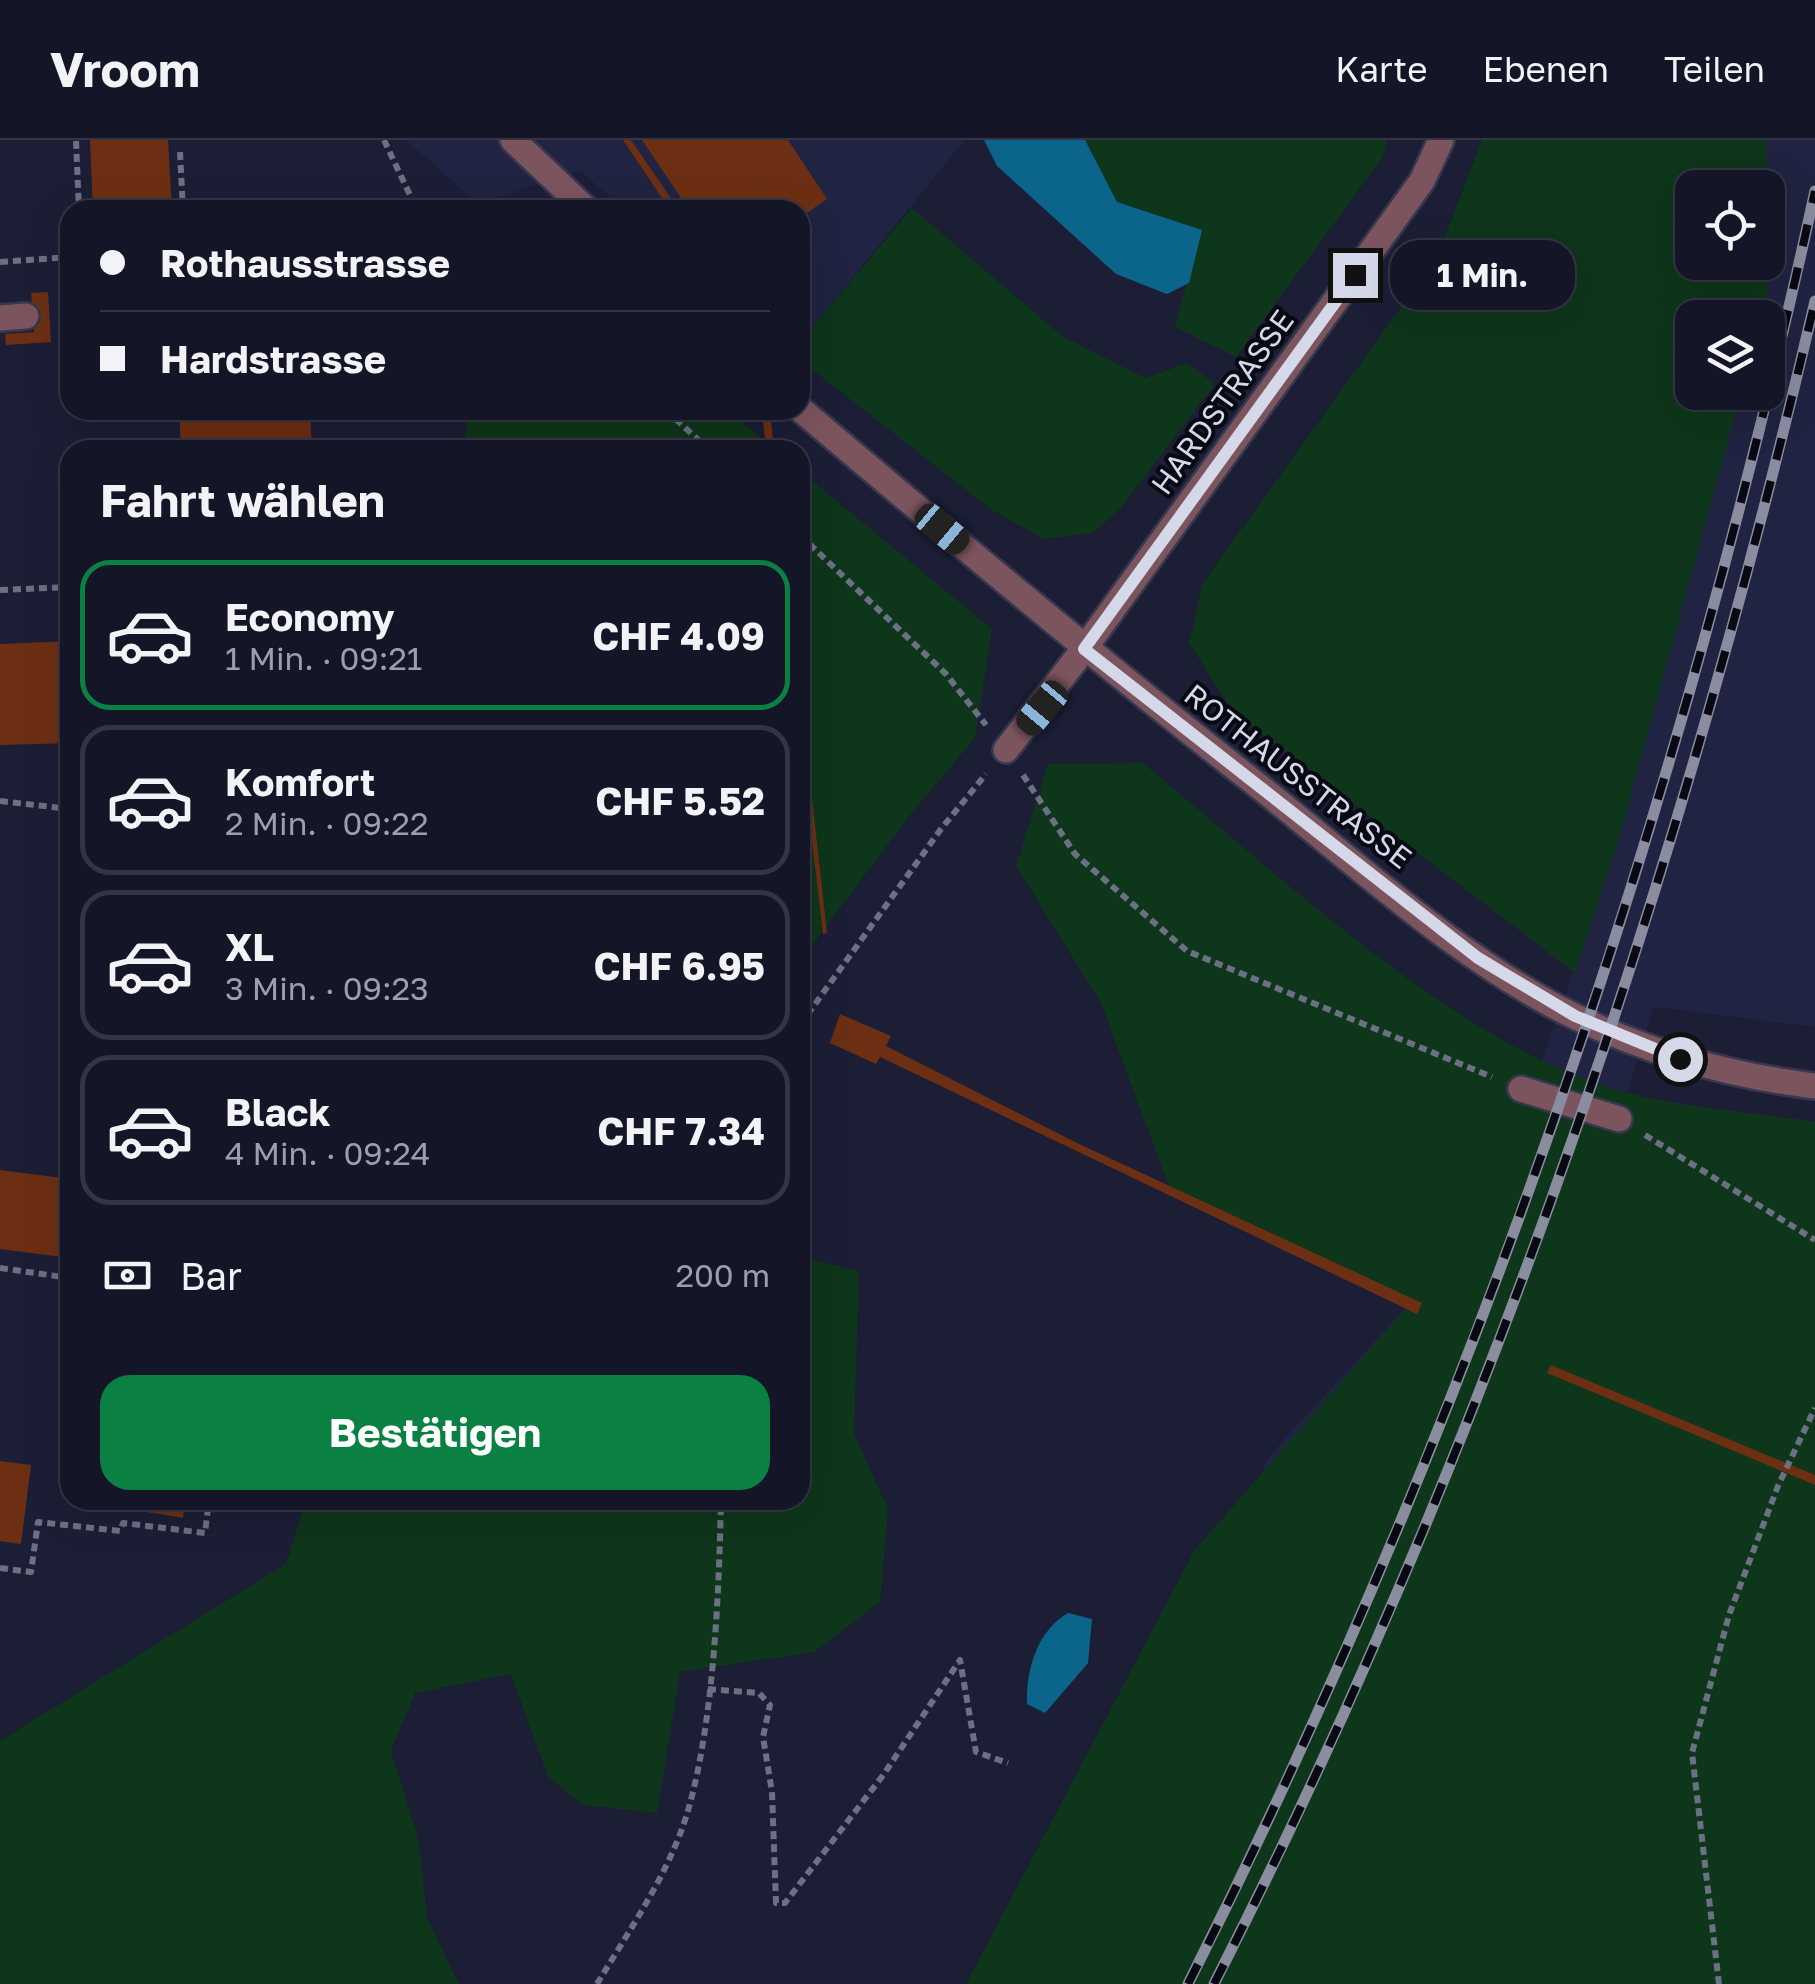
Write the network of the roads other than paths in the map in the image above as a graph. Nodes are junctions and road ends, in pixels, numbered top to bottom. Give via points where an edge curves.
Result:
1 (514, 140) edge
2 (1442, 140) edge
3 (577, 200) edge
4 (810, 417) edge
5 (1084, 649) junction
6 (1006, 750) road end
7 (1815, 1086) edge
8 (1521, 1089) road end
9 (1618, 1119) road end

1 - 3 street
2 - 5 street, HARDSTRASSE via 1422,181
4 - 5 street, ROTHAUSSTRASSE
5 - 6 street, HARDSTRASSE
5 - 7 street, ROTHAUSSTRASSE via 1478,958 1575,1016 1697,1064
8 - 9 street

